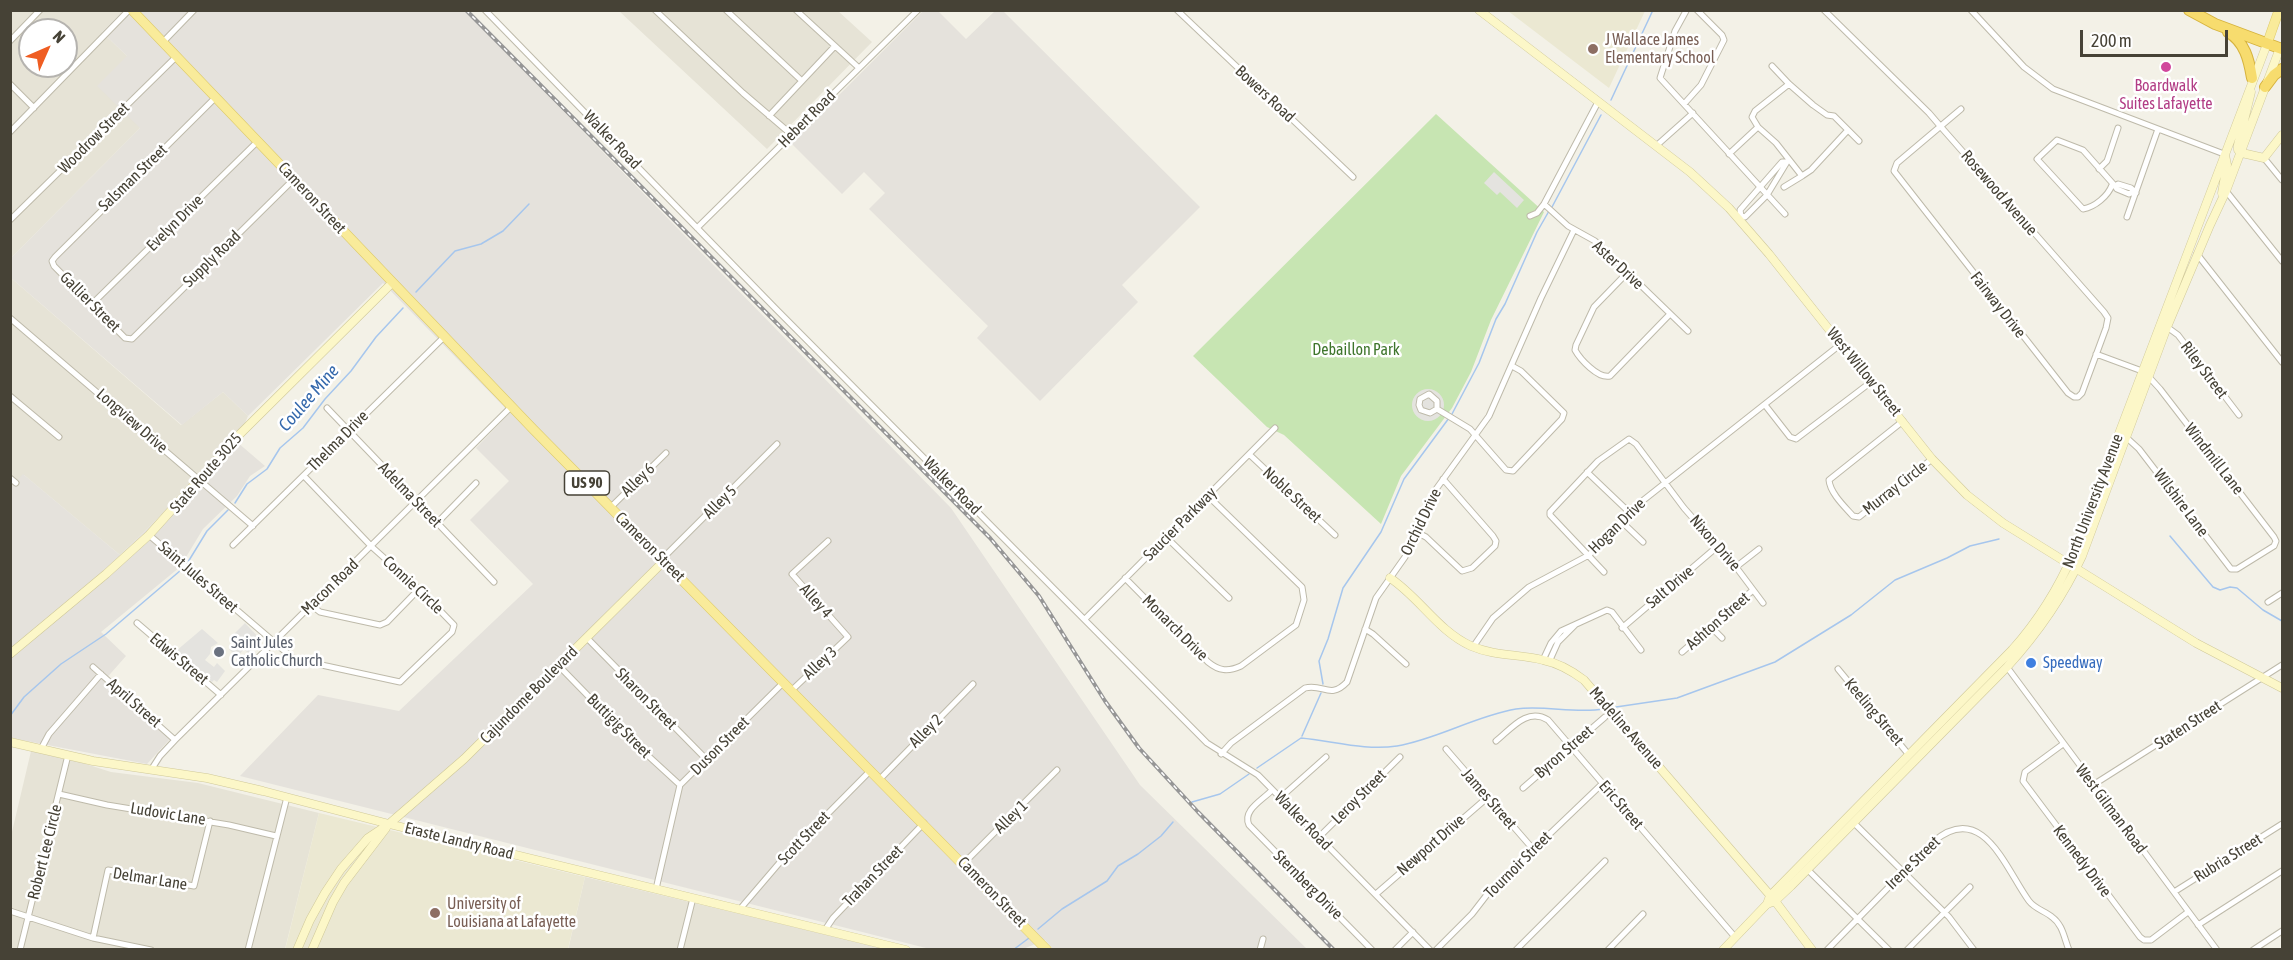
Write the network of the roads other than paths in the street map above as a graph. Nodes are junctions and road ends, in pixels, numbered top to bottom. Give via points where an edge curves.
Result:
1 (40, 10) edge
2 (131, 10) edge
3 (194, 10) edge
4 (485, 10) edge
5 (655, 10) edge
6 (726, 10) edge
7 (796, 10) edge
8 (918, 10) edge
9 (1177, 10) edge
10 (1479, 10) edge
11 (1697, 10) edge
12 (1824, 10) edge
13 (1971, 10) edge
14 (2189, 10) edge
15 (2279, 10) edge
16 (1686, 11) edge
17 (2215, 24) junction
18 (10, 41) edge
19 (163, 42) junction
20 (2266, 44) junction
21 (2282, 46) edge
22 (834, 47) junction
23 (177, 56) junction
24 (2258, 64) junction
25 (1772, 66) dead end
26 (860, 68) junction
27 (2283, 69) edge
28 (802, 81) junction
29 (2251, 81) junction
30 (2267, 82) junction
31 (10, 84) edge
32 (1789, 84) junction
33 (216, 97) junction
34 (1598, 102) junction
35 (1684, 104) junction
36 (34, 108) junction
37 (1961, 109) dead end
38 (1693, 113) junction
39 (769, 116) junction
40 (1758, 127) junction
41 (1941, 127) junction
42 (2118, 128) dead end
43 (2158, 129) junction
44 (1848, 130) junction
45 (10, 132) edge
46 (792, 135) junction
47 (2283, 135) edge
48 (258, 141) junction
49 (1859, 141) dead end
50 (1656, 146) junction
51 (1729, 153) junction
52 (2242, 153) junction
53 (2224, 154) junction
54 (2264, 158) junction
55 (1788, 162) junction
56 (2099, 169) junction
57 (1802, 176) junction
58 (1353, 177) dead end
59 (294, 179) junction
60 (2283, 180) edge
61 (2114, 185) junction
62 (1784, 187) dead end
63 (1760, 188) junction
64 (2226, 190) junction
65 (2134, 192) junction
66 (1767, 195) junction
67 (1749, 199) junction
68 (2221, 201) junction
69 (1759, 203) junction
70 (1544, 204) junction
71 (2206, 204) junction
72 (1785, 214) dead end
73 (1530, 216) dead end
74 (1740, 217) junction
75 (2127, 217) dead end
76 (10, 220) edge
77 (2210, 225) junction
78 (697, 228) junction
79 (1574, 230) junction
80 (2189, 247) junction
81 (2198, 254) junction
82 (52, 261) joint
83 (2283, 261) edge
84 (1628, 273) junction
85 (392, 283) junction
86 (92, 304) junction
87 (1670, 314) junction
88 (10, 318) edge
89 (2167, 327) junction
90 (1688, 331) dead end
91 (444, 337) junction
92 (130, 339) joint
93 (1841, 344) junction
94 (2096, 354) junction
95 (2283, 362) edge
96 (1512, 366) junction
97 (2146, 374) junction
98 (1871, 382) junction
99 (10, 396) edge
100 (1765, 405) junction
101 (511, 407) junction
102 (327, 408) dead end
103 (1437, 409) dead end
104 (2239, 415) dead end
105 (1903, 421) junction
106 (1275, 428) dead end
107 (349, 431) junction
108 (2119, 433) junction
109 (1476, 435) junction
110 (59, 438) dead end
111 (2127, 438) junction
112 (777, 444) dead end
113 (666, 453) dead end
114 (1250, 455) junction
115 (1932, 459) junction
116 (1587, 472) junction
117 (304, 476) junction
118 (200, 479) junction
119 (1443, 479) junction
120 (476, 483) dead end
121 (1665, 483) junction
122 (1208, 496) junction
123 (416, 502) junction
124 (611, 507) junction
125 (1629, 512) junction
126 (1621, 521) junction
127 (437, 523) junction
128 (253, 526) junction
129 (1416, 532) junction
130 (149, 535) junction
131 (1335, 535) dead end
132 (1166, 537) junction
133 (828, 541) dead end
134 (1643, 542) dead end
135 (233, 545) dead end
136 (1718, 546) junction
137 (372, 547) junction
138 (1759, 549) dead end
139 (1589, 555) junction
140 (663, 560) junction
141 (2073, 566) junction
142 (1736, 567) junction
143 (2234, 570) joint
144 (1604, 572) dead end
145 (1125, 578) junction
146 (1390, 578) junction
147 (494, 582) dead end
148 (419, 589) junction
149 (1753, 590) junction
150 (2283, 593) edge
151 (1229, 598) dead end
152 (2268, 602) dead end
153 (1763, 603) dead end
154 (311, 605) junction
155 (1084, 619) junction
156 (137, 623) dead end
157 (1711, 627) junction
158 (1622, 628) junction
159 (1365, 629) junction
160 (848, 637) joint
161 (587, 638) junction
162 (1722, 638) dead end
163 (274, 642) junction
164 (1473, 647) junction
165 (1641, 650) dead end
166 (1682, 652) dead end
167 (10, 654) edge
168 (1546, 661) junction
169 (1406, 664) dead end
170 (2283, 664) edge
171 (559, 666) junction
172 (93, 667) dead end
173 (2007, 667) junction
174 (1838, 669) dead end
175 (101, 674) junction
176 (2262, 678) junction
177 (784, 682) junction
178 (973, 684) dead end
179 (2283, 688) edge
180 (792, 690) junction
181 (221, 695) junction
182 (1605, 717) dead end
183 (176, 740) junction
184 (1496, 741) dead end
185 (10, 742) edge
186 (2062, 744) junction
187 (1571, 745) junction
188 (41, 749) junction
189 (1446, 749) dead end
190 (1221, 754) junction
191 (68, 755) junction
192 (1909, 755) junction
193 (1326, 757) dead end
194 (1400, 757) dead end
195 (706, 759) junction
196 (152, 770) junction
197 (871, 770) junction
198 (1058, 770) dead end
199 (880, 779) junction
200 (1603, 783) junction
201 (680, 785) junction
202 (2094, 785) junction
203 (1523, 788) dead end
204 (1272, 790) junction
205 (59, 794) junction
206 (287, 797) junction
207 (1488, 797) junction
208 (1280, 798) junction
209 (210, 821) junction
210 (1853, 822) junction
211 (924, 823) junction
212 (389, 824) junction
213 (2283, 824) edge
214 (276, 836) junction
215 (1319, 837) junction
216 (1533, 849) junction
217 (1605, 861) dead end
218 (964, 863) junction
219 (1807, 869) junction
220 (2283, 871) edge
221 (1904, 872) junction
222 (1970, 887) dead end
223 (656, 889) junction
224 (2174, 892) junction
225 (1376, 894) junction
226 (693, 898) junction
227 (1771, 900) junction
228 (740, 909) junction
229 (10, 911) edge
230 (1944, 912) junction
231 (2188, 912) junction
232 (1643, 914) dead end
233 (29, 916) junction
234 (1857, 918) junction
235 (2198, 925) junction
236 (825, 930) junction
237 (2283, 931) edge
238 (1413, 932) junction
239 (1736, 937) junction
240 (93, 938) junction
241 (1263, 939) dead end
242 (888, 947) edge
243 (1042, 948) edge
244 (1727, 948) edge
245 (20, 950) edge
246 (151, 950) edge
247 (248, 950) edge
248 (297, 950) edge
249 (312, 950) edge
250 (680, 950) edge
251 (906, 950) edge
252 (1260, 950) edge
253 (1372, 950) edge
254 (1395, 950) edge
255 (1430, 950) edge
256 (1436, 950) edge
257 (1516, 950) edge
258 (1608, 950) edge
259 (1812, 950) edge
260 (1827, 950) edge
261 (1889, 950) edge
262 (1907, 950) edge
263 (1974, 950) edge
264 (2069, 950) edge
265 (2217, 950) edge
266 (2253, 950) edge

1 - 18 street
2 - 19 main road, Cameron Street / US 90
2 - 36 street
3 - 19 street
4 - 78 street, Walker Road
5 - 39 street
6 - 28 street
7 - 22 street
8 - 26 street, Hebert Road
9 - 58 street, Bowers Road
10 - 34 main road, West Willow Street
11 - 35 street via 1724,40 1701,86
12 - 41 street, Rosewood Avenue
13 - 43 street via 2043,83
14 - 17 highway
15 - 20 main road, North University Avenue
16 - 35 street via 1675,31 1660,78
17 - 20 highway
17 - 29 highway via 2244,47
19 - 23 main road, Cameron Street / US 90
20 - 21 highway
20 - 24 main road, North University Avenue
21 - 30 main road, North University Avenue
22 - 26 street
22 - 28 street
23 - 33 main road, Cameron Street / US 90
23 - 76 street, Woodrow Street
24 - 29 main road, North University Avenue
24 - 30 main road via 2264,66
25 - 32 street
26 - 46 street, Hebert Road
27 - 30 highway
28 - 39 street
29 - 52 main road via 2238,147
29 - 53 main road, North University Avenue
30 - 52 main road, North University Avenue
31 - 36 street
32 - 40 street via 1755,111 1752,117
32 - 44 street
33 - 48 main road, Cameron Street / US 90
33 - 82 street, Salsman Street
34 - 50 main road, West Willow Street
34 - 70 street
35 - 38 street
36 - 45 street
37 - 41 street
38 - 50 street
38 - 51 street
39 - 46 street
40 - 51 street
40 - 55 street via 1776,143
41 - 94 street, Rosewood Avenue via 2104,312 2108,323
41 - 94 street, Fairway Drive via 1897,163 1895,175 2074,398 2082,393
42 - 56 street via 2107,161
43 - 53 street
43 - 65 street
44 - 49 street
44 - 57 street
46 - 78 street, Hebert Road
47 - 54 main road
48 - 59 main road, Cameron Street / US 90
48 - 86 street, Evelyn Drive
50 - 74 main road, West Willow Street
51 - 63 street
52 - 54 main road
52 - 64 main road, North University Avenue
53 - 68 main road via 2227,165
53 - 71 main road, North University Avenue
54 - 60 street
55 - 57 street
55 - 63 street via 1776,166
55 - 66 street
56 - 61 street
56 - 61 street via 2083,150 2057,140 2037,159 2083,209 2091,208
57 - 62 street
59 - 85 main road, Cameron Street / US 90
59 - 92 street, Supply Road
61 - 65 street
63 - 66 street
63 - 67 street
64 - 68 main road, North University Avenue
64 - 83 street
65 - 75 street
66 - 69 street
66 - 72 street
67 - 69 street via 1757,198
67 - 74 street via 1740,210
68 - 77 main road, North University Avenue
69 - 74 street
70 - 73 street
70 - 79 street, Aster Drive
71 - 77 main road via 2206,221
71 - 80 main road, North University Avenue
74 - 93 main road, West Willow Street
77 - 81 main road, North University Avenue
78 - 155 street, Walker Road
79 - 84 street, Aster Drive via 1595,241
79 - 96 street, Orchid Drive
80 - 81 main road
80 - 97 main road, North University Avenue
81 - 89 main road, North University Avenue
81 - 95 street
82 - 86 street, Gallier Street
84 - 87 street, Aster Drive
84 - 87 street via 1588,318 1575,348 1578,355 1600,375 1610,376
85 - 91 main road, Cameron Street / US 90
85 - 118 main road, State Route 3025 via 257,416
86 - 92 street, Gallier Street
87 - 90 street, Aster Drive
88 - 118 street, Longview Drive
89 - 97 main road, North University Avenue
89 - 104 street, Riley Street via 2178,335
91 - 101 main road, Cameron Street / US 90
91 - 107 street, Thelma Drive
93 - 98 main road, West Willow Street
93 - 100 street, Hogan Drive
94 - 97 street
96 - 109 street, Orchid Drive via 1489,417
96 - 109 street via 1561,409 1563,417 1519,468 1511,472
97 - 108 main road, North University Avenue
97 - 111 main road, North University Avenue
97 - 143 street, Windmill Lane via 2274,537 2276,542 2271,549
98 - 100 street via 1796,440
98 - 105 main road, West Willow Street
99 - 110 street
100 - 121 street, Hogan Drive
101 - 123 street, Macon Road
101 - 124 main road, Cameron Street / US 90
102 - 107 street, Adelma Street
103 - 109 street
105 - 115 main road, West Willow Street
105 - 115 street, Murray Circle via 1830,478 1830,487 1845,507 1859,517
106 - 114 street, Saucier Parkway
107 - 117 street, Thelma Drive
107 - 123 street, Adelma Street
108 - 111 main road
108 - 141 main road, North University Avenue
109 - 119 street, Orchid Drive
111 - 141 main road, North University Avenue
111 - 143 street, Wilshire Lane
112 - 140 street, Alley 5
113 - 124 street, Alley 6
114 - 122 street, Saucier Parkway
114 - 131 street, Noble Street
115 - 141 main road, West Willow Street via 1987,511
116 - 121 street, Nixon Drive via 1629,439
116 - 125 street
116 - 139 street via 1550,515
117 - 128 street, Thelma Drive
117 - 137 street, Connie Circle
118 - 128 street, Longview Drive
118 - 130 main road, State Route 3025
119 - 129 street, Orchid Drive
119 - 129 street via 1493,536 1495,546 1462,571
120 - 127 street
121 - 125 street, Hogan Drive
121 - 136 street, Nixon Drive
122 - 132 street, Saucier Parkway
122 - 145 street, Monarch Drive via 1302,586 1304,600 1296,626 1241,666 1222,670 1208,662
123 - 127 street, Adelma Street
123 - 137 street, Macon Road
124 - 140 main road, Cameron Street / US 90
125 - 126 street, Hogan Drive
126 - 134 street
126 - 139 street, Hogan Drive
127 - 147 street, Adelma Street
128 - 135 street, Thelma Drive
129 - 146 street, Orchid Drive via 1405,558
130 - 163 street, Saint Jules Street
130 - 167 main road, State Route 3025
132 - 145 street, Saucier Parkway
132 - 151 street
133 - 160 street, Alley 4 via 792,574
136 - 142 street, Nixon Drive
136 - 158 street, Salt Drive
137 - 148 street, Connie Circle
137 - 154 street, Macon Road
138 - 142 street
139 - 144 street
139 - 164 street, Hogan Drive via 1529,587 1493,618
140 - 161 main road, Cajundome Boulevard
140 - 177 main road, Cameron Street / US 90
141 - 173 main road, North University Avenue via 2044,622
141 - 176 main road, West Willow Street via 2196,643
141 - 192 main road, North University Avenue via 2019,642
142 - 149 street, Nixon Drive
145 - 155 street, Saucier Parkway
146 - 159 street, Orchid Drive via 1376,598
146 - 164 main road, Madeline Avenue via 1452,635
148 - 154 street via 380,625 320,612
148 - 163 street, Connie Circle via 455,627 400,682 298,660
149 - 153 street, Nixon Drive
149 - 157 street, Ashton Street
150 - 152 street
154 - 163 street, Macon Road
155 - 190 street, Walker Road
156 - 181 street, Edwis Street
157 - 162 street
157 - 166 street, Ashton Street
158 - 165 street
158 - 168 street via 1607,610 1568,626 1557,635
159 - 169 street
159 - 190 street, Orchid Drive via 1345,685 1332,691 1311,687 1303,690
160 - 180 street, Alley 3
161 - 171 main road, Cajundome Boulevard
161 - 195 street, Sharon Street
163 - 181 street, Macon Road
164 - 168 main road, Madeline Avenue
168 - 227 main road, Madeline Avenue via 1578,676 1596,692
170 - 176 street, Staten Street
171 - 201 street, Buttigig Street
171 - 212 main road, Cajundome Boulevard via 464,759
172 - 175 street, April Street
173 - 186 street, West Gilman Road
173 - 210 main road, North University Avenue
174 - 192 street, Keeling Street
175 - 183 street, April Street
175 - 188 street via 49,734
176 - 179 main road, West Willow Street
176 - 202 street, Staten Street
177 - 180 main road, Cameron Street / US 90
177 - 195 street, Duson Street
178 - 199 street, Alley 2
180 - 197 main road, Cameron Street / US 90
181 - 183 street, Macon Road
182 - 187 street, Byron Street
183 - 196 street, Macon Road
184 - 187 street, Eric Street via 1533,715 1548,720
185 - 188 main road, Eraste Landry Road
186 - 202 street, West Gilman Road
186 - 231 street, Kennedy Drive via 2025,772 2024,781 2126,919 2148,941
187 - 200 street, Eric Street
187 - 203 street, Byron Street
188 - 191 main road, Eraste Landry Road
189 - 207 street, James Street
190 - 204 street, Walker Road via 1254,772
191 - 196 main road, Eraste Landry Road
191 - 205 street, Robert Lee Circle
192 - 227 main road, North University Avenue
193 - 208 street
194 - 215 street, Leroy Street
195 - 201 street, Duson Street
196 - 206 main road, Eraste Landry Road
197 - 199 main road, Cameron Street / US 90
197 - 228 street, Scott Street via 781,861
198 - 218 street, Alley 1
199 - 211 main road, Cameron Street / US 90
200 - 216 street, Tournoir Street
200 - 239 street, Eric Street
201 - 223 street, Duson Street
202 - 224 street, West Gilman Road
204 - 208 street, Walker Road
204 - 253 street, Sternberg Drive via 1249,811 1249,825
205 - 209 street, Ludovic Lane
205 - 233 street, Robert Lee Circle
206 - 212 main road, Eraste Landry Road
206 - 214 street
207 - 216 street, James Street
207 - 225 street, Newport Drive
208 - 215 street, Walker Road
209 - 214 street, Ludovic Lane
209 - 240 street, Delmar Lane via 194,886 108,870
210 - 219 main road, North University Avenue
210 - 221 street
211 - 218 main road, Cameron Street / US 90
211 - 236 street, Trahan Street
212 - 223 main road, Eraste Landry Road
212 - 248 main road, Cajundome Boulevard via 372,834 341,869
212 - 249 main road, Cajundome Boulevard via 344,883
213 - 224 street, Rubria Street
214 - 247 street
215 - 225 street, Walker Road
216 - 256 street, Tournoir Street
217 - 257 street
218 - 243 main road, Cameron Street / US 90
219 - 227 main road, North University Avenue
219 - 234 street
220 - 235 street
221 - 230 street
221 - 234 street, Irene Street
221 - 264 street, Irene Street via 1942,834 1960,829 1978,832 1993,844 2031,904 2059,924
222 - 230 street
223 - 226 main road, Eraste Landry Road
224 - 231 street, West Gilman Road
225 - 238 street, Walker Road
226 - 228 main road, Eraste Landry Road
226 - 250 street
227 - 239 main road, North University Avenue
227 - 259 main road, Madeline Avenue
228 - 236 main road, Eraste Landry Road
229 - 233 street
230 - 262 street
230 - 263 street
231 - 235 street, West Gilman Road
232 - 258 street
233 - 240 street
233 - 245 street, Robert Lee Circle
234 - 260 street, Irene Street
234 - 261 street
235 - 265 street, West Gilman Road
236 - 242 main road, Eraste Landry Road
237 - 266 street
238 - 254 street
238 - 255 street, Walker Road
239 - 244 main road, North University Avenue
240 - 246 street
241 - 252 street
242 - 251 main road, Eraste Landry Road

